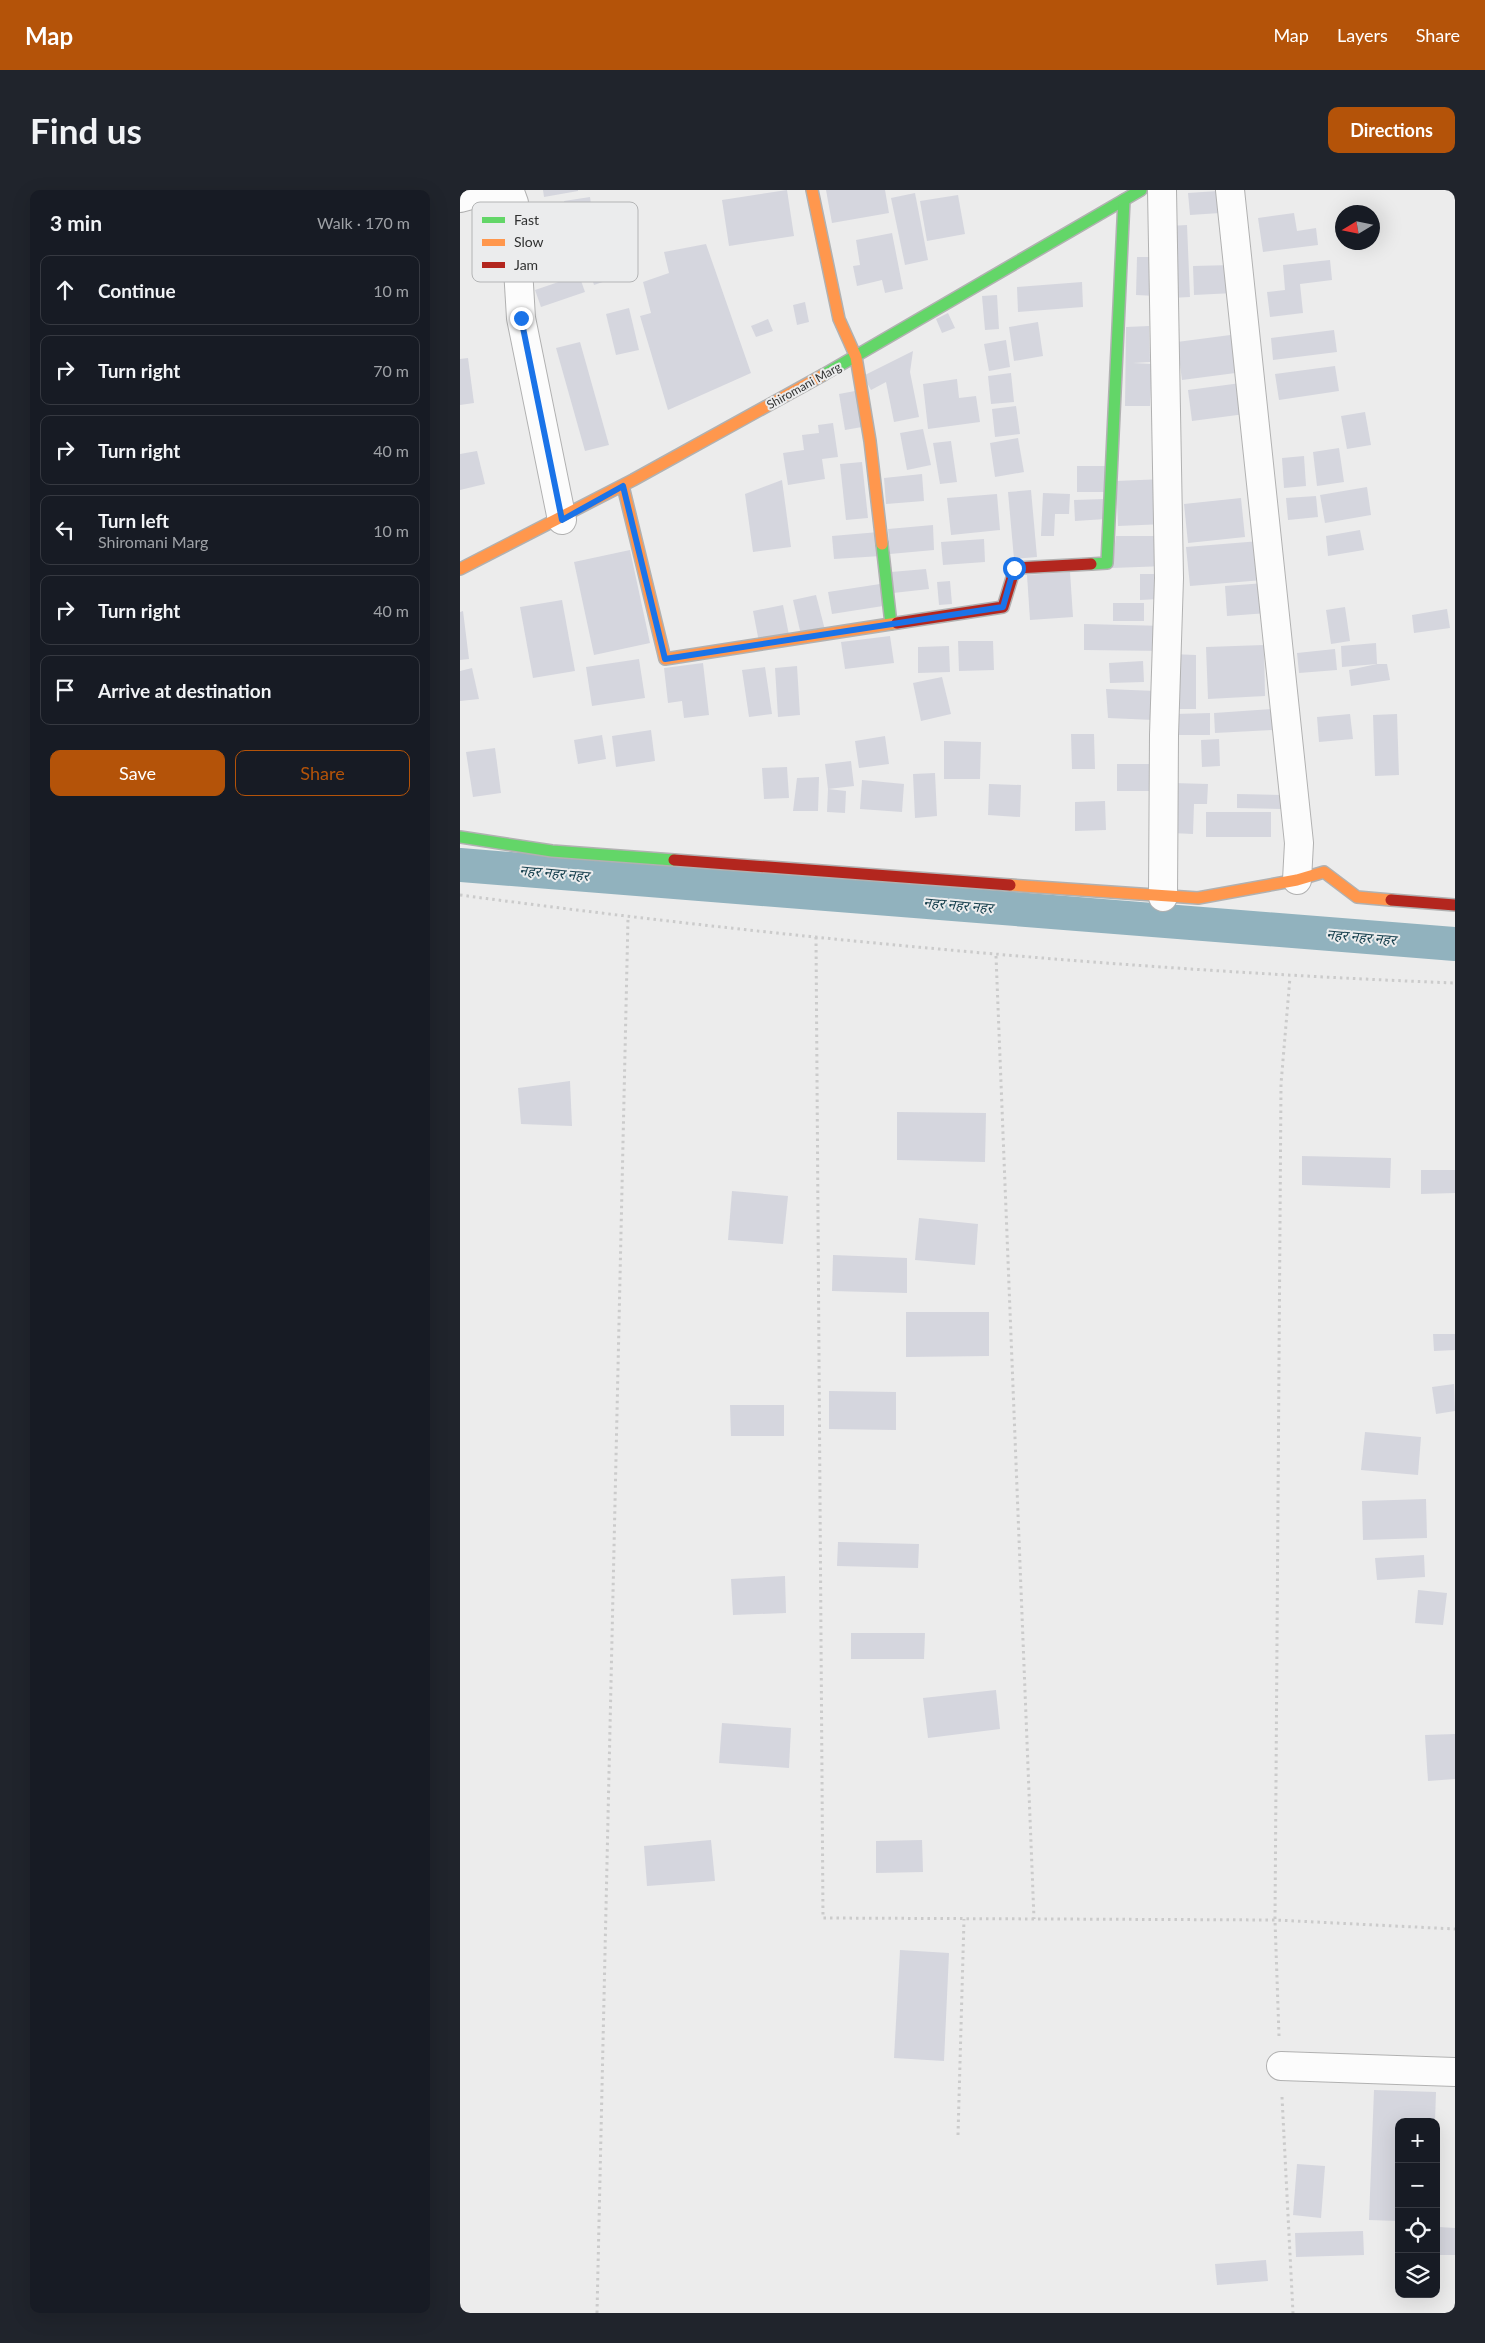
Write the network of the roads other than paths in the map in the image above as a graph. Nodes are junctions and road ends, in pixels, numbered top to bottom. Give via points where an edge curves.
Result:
1 (490, 190) edge
2 (504, 190) edge
3 (812, 190) edge
4 (1141, 190) edge
5 (1162, 190) edge
6 (1230, 190) edge
7 (460, 198) edge
8 (1124, 200) junction
9 (514, 202) edge
10 (519, 282) edge
11 (856, 357) junction
12 (623, 486) junction
13 (562, 520) junction
14 (460, 569) edge
15 (890, 624) junction
16 (460, 837) edge
17 (1297, 880) junction
18 (1163, 897) junction
19 (1455, 905) edge
20 (1281, 2066) road end
21 (1455, 2072) edge

1 - 7 street
2 - 9 street via 510,192
3 - 11 street via 839,319
4 - 8 street, Shiromani Marg
5 - 18 street via 1169,578
6 - 17 street via 1300,843
8 - 11 street, Shiromani Marg
8 - 15 street via 1107,563 1014,568 1003,607
10 - 13 street via 521,318
11 - 12 street, Shiromani Marg
11 - 15 street via 870,441
12 - 13 street, Shiromani Marg
12 - 15 street via 665,659
13 - 14 street, Shiromani Marg
16 - 18 street via 552,851
17 - 18 street via 1198,898
17 - 19 street via 1324,872 1357,897
20 - 21 street

